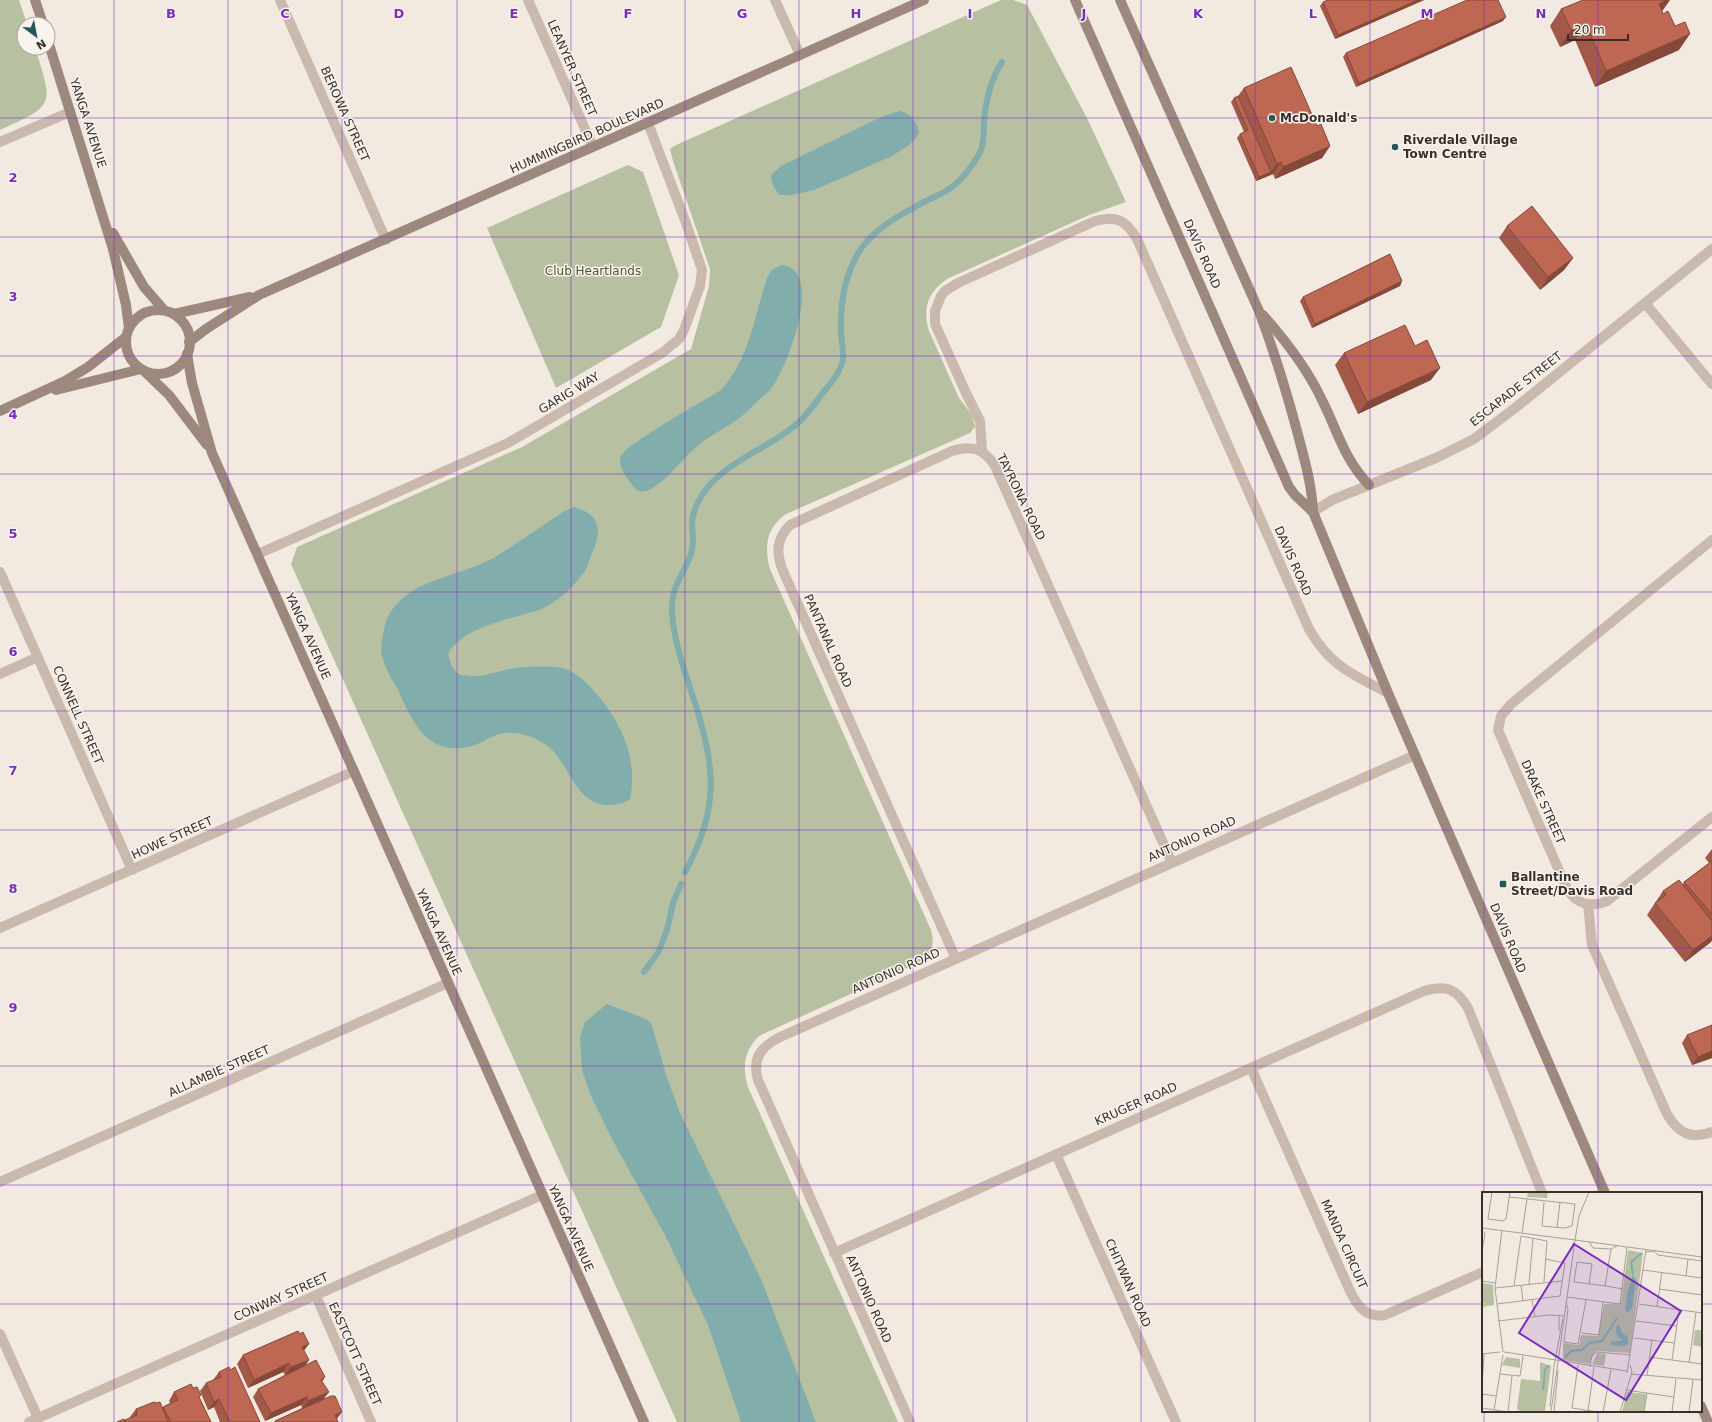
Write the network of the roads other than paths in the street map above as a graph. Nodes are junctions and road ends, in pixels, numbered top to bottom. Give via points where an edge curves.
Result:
1 (35, 0) edge
2 (280, 0) edge
3 (528, 0) edge
4 (775, 0) edge
5 (924, 0) edge
6 (1075, 0) edge
7 (1120, 0) edge
8 (40, 16) edge
9 (800, 55) junction
10 (53, 56) edge
11 (70, 112) junction
12 (648, 123) junction
13 (0, 142) edge
14 (593, 147) junction
15 (103, 214) junction
16 (1116, 219) joint
17 (386, 240) junction
18 (1712, 249) edge
19 (260, 295) junction
20 (1645, 303) junction
21 (164, 310) junction
22 (1259, 311) junction
23 (174, 314) junction
24 (127, 333) junction
25 (189, 342) junction
26 (187, 354) junction
27 (142, 370) junction
28 (1712, 384) edge
29 (22, 402) junction
30 (0, 411) edge
31 (982, 451) junction
32 (212, 453) junction
33 (1369, 485) junction
34 (1313, 512) junction
35 (1712, 540) edge
36 (258, 554) junction
37 (0, 572) edge
38 (38, 657) junction
39 (0, 674) edge
40 (1388, 693) junction
41 (1414, 755) junction
42 (354, 771) junction
43 (1712, 817) edge
44 (1172, 863) junction
45 (132, 870) junction
46 (1588, 904) junction
47 (0, 928) edge
48 (956, 958) junction
49 (448, 983) junction
50 (1251, 1068) junction
51 (1712, 1132) edge
52 (1056, 1154) junction
53 (0, 1182) edge
54 (1542, 1192) edge
55 (1604, 1192) edge
56 (542, 1195) junction
57 (834, 1253) junction
58 (1482, 1272) edge
59 (316, 1296) junction
60 (0, 1334) edge
61 (1702, 1408) edge
62 (33, 1420) edge
63 (371, 1422) edge
64 (644, 1422) edge
65 (910, 1422) edge
66 (1176, 1422) edge
67 (1708, 1422) edge

1 - 8 street
2 - 17 street, BEROWA STREET
3 - 14 street, LEANYER STREET
4 - 9 street
5 - 9 street, HUMMINGBIRD BOULEVARD
6 - 34 street, DAVIS ROAD via 1289,487
7 - 22 street, DAVIS ROAD
9 - 12 street, HUMMINGBIRD BOULEVARD
10 - 11 street, YANGA AVENUE
11 - 13 street
11 - 15 street, YANGA AVENUE
12 - 14 street, HUMMINGBIRD BOULEVARD
12 - 36 street, GARIG WAY via 702,270 697,297 679,339 662,353 508,443
14 - 17 street, HUMMINGBIRD BOULEVARD
15 - 21 street, YANGA AVENUE via 137,276
15 - 24 street, YANGA AVENUE via 121,282
16 - 31 street, TAYRONA ROAD via 1105,218 1095,221 958,283 941,296 935,311 935,324 980,420
16 - 40 street, DAVIS ROAD via 1125,223 1136,239 1309,629 1319,646 1339,666
17 - 19 street, HUMMINGBIRD BOULEVARD
18 - 20 street, ESCAPADE STREET
19 - 23 street, HUMMINGBIRD BOULEVARD
19 - 25 street, HUMMINGBIRD BOULEVARD
20 - 28 street
20 - 33 street, ESCAPADE STREET via 1474,439 1436,458
21 - 23 street
21 - 24 street via 142,314 134,320
22 - 33 street via 1290,345 1305,367 1350,463
22 - 34 street, DAVIS ROAD via 1275,355 1312,487
23 - 25 street via 188,332
24 - 27 street via 126,347 129,357
24 - 29 street via 88,367
25 - 26 street
26 - 27 street via 172,370 158,373
26 - 32 street, YANGA AVENUE via 192,383
27 - 29 street via 56,390
27 - 32 street, YANGA AVENUE via 164,389 184,412
29 - 30 street
31 - 44 street, TAYRONA ROAD via 995,466
31 - 48 street, PANTANAL ROAD via 969,447 952,452 800,519 784,531 777,548 783,571
32 - 36 street, YANGA AVENUE
33 - 34 street, ESCAPADE STREET via 1332,500
34 - 40 street, DAVIS ROAD
35 - 46 street, DRAKE STREET via 1517,698 1505,709 1499,723 1499,736 1567,889 1574,899
36 - 42 street, YANGA AVENUE
37 - 38 street, CONNELL STREET
38 - 39 street
38 - 45 street, CONNELL STREET
40 - 41 street, DAVIS ROAD
41 - 44 street, ANTONIO ROAD
41 - 55 street, DAVIS ROAD
42 - 45 street, HOWE STREET
42 - 49 street, YANGA AVENUE
43 - 46 street via 1615,895 1603,903
44 - 48 street, ANTONIO ROAD
45 - 47 street, HOWE STREET
46 - 51 street via 1590,937 1596,955 1667,1114 1676,1128 1690,1135
48 - 57 street, ANTONIO ROAD via 778,1038 761,1049 756,1066 758,1080
49 - 53 street, ALLAMBIE STREET
49 - 56 street, YANGA AVENUE
50 - 52 street, KRUGER ROAD
50 - 54 street, KRUGER ROAD via 1424,991 1437,988 1451,990 1468,1008
50 - 58 street, MANDA CIRCUIT via 1350,1291 1360,1308 1370,1315 1386,1315
52 - 57 street, KRUGER ROAD
52 - 66 street, CHITWAN ROAD
56 - 59 street, CONWAY STREET
56 - 64 street, YANGA AVENUE
57 - 65 street, ANTONIO ROAD
59 - 62 street, CONWAY STREET
59 - 63 street, EASTCOTT STREET
60 - 62 street
61 - 67 street

